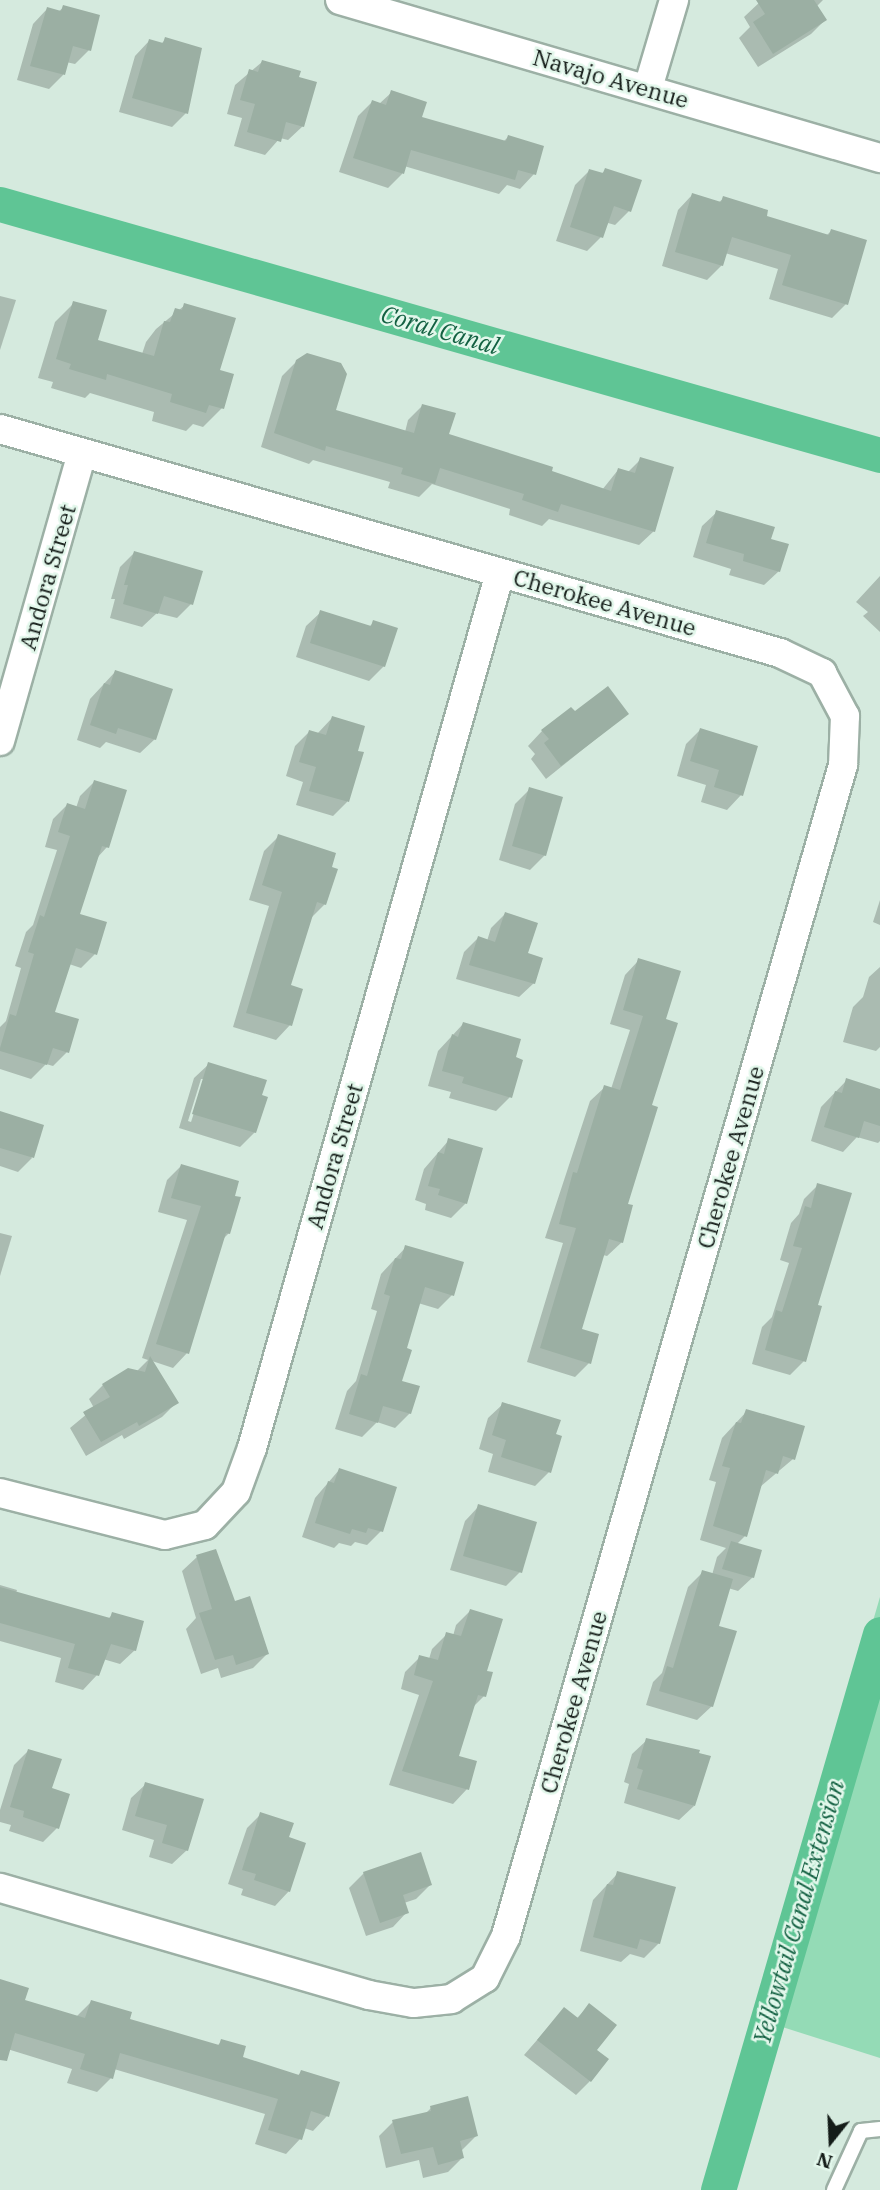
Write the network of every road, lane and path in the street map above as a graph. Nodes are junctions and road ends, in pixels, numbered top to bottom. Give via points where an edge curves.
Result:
1 (341, 0) edge
2 (674, 0) edge
3 (648, 88) junction
4 (880, 158) edge
5 (0, 429) edge
6 (82, 454) junction
7 (500, 573) junction
8 (0, 741) edge
9 (0, 1493) edge
10 (0, 1888) edge
11 (880, 2129) edge
12 (834, 2190) edge

1 - 3 street, Navajo Avenue
2 - 3 street
3 - 4 street, Navajo Avenue
5 - 6 street, Cherokee Avenue
6 - 7 street, Cherokee Avenue
6 - 8 street, Andora Street
7 - 9 street, Andora Street via 236,1492 205,1525 165,1535
7 - 10 street, Cherokee Avenue via 780,653 822,673 845,716 843,765 506,1936 485,1978 452,1999 413,2003 369,1995
11 - 12 lane via 861,2131

